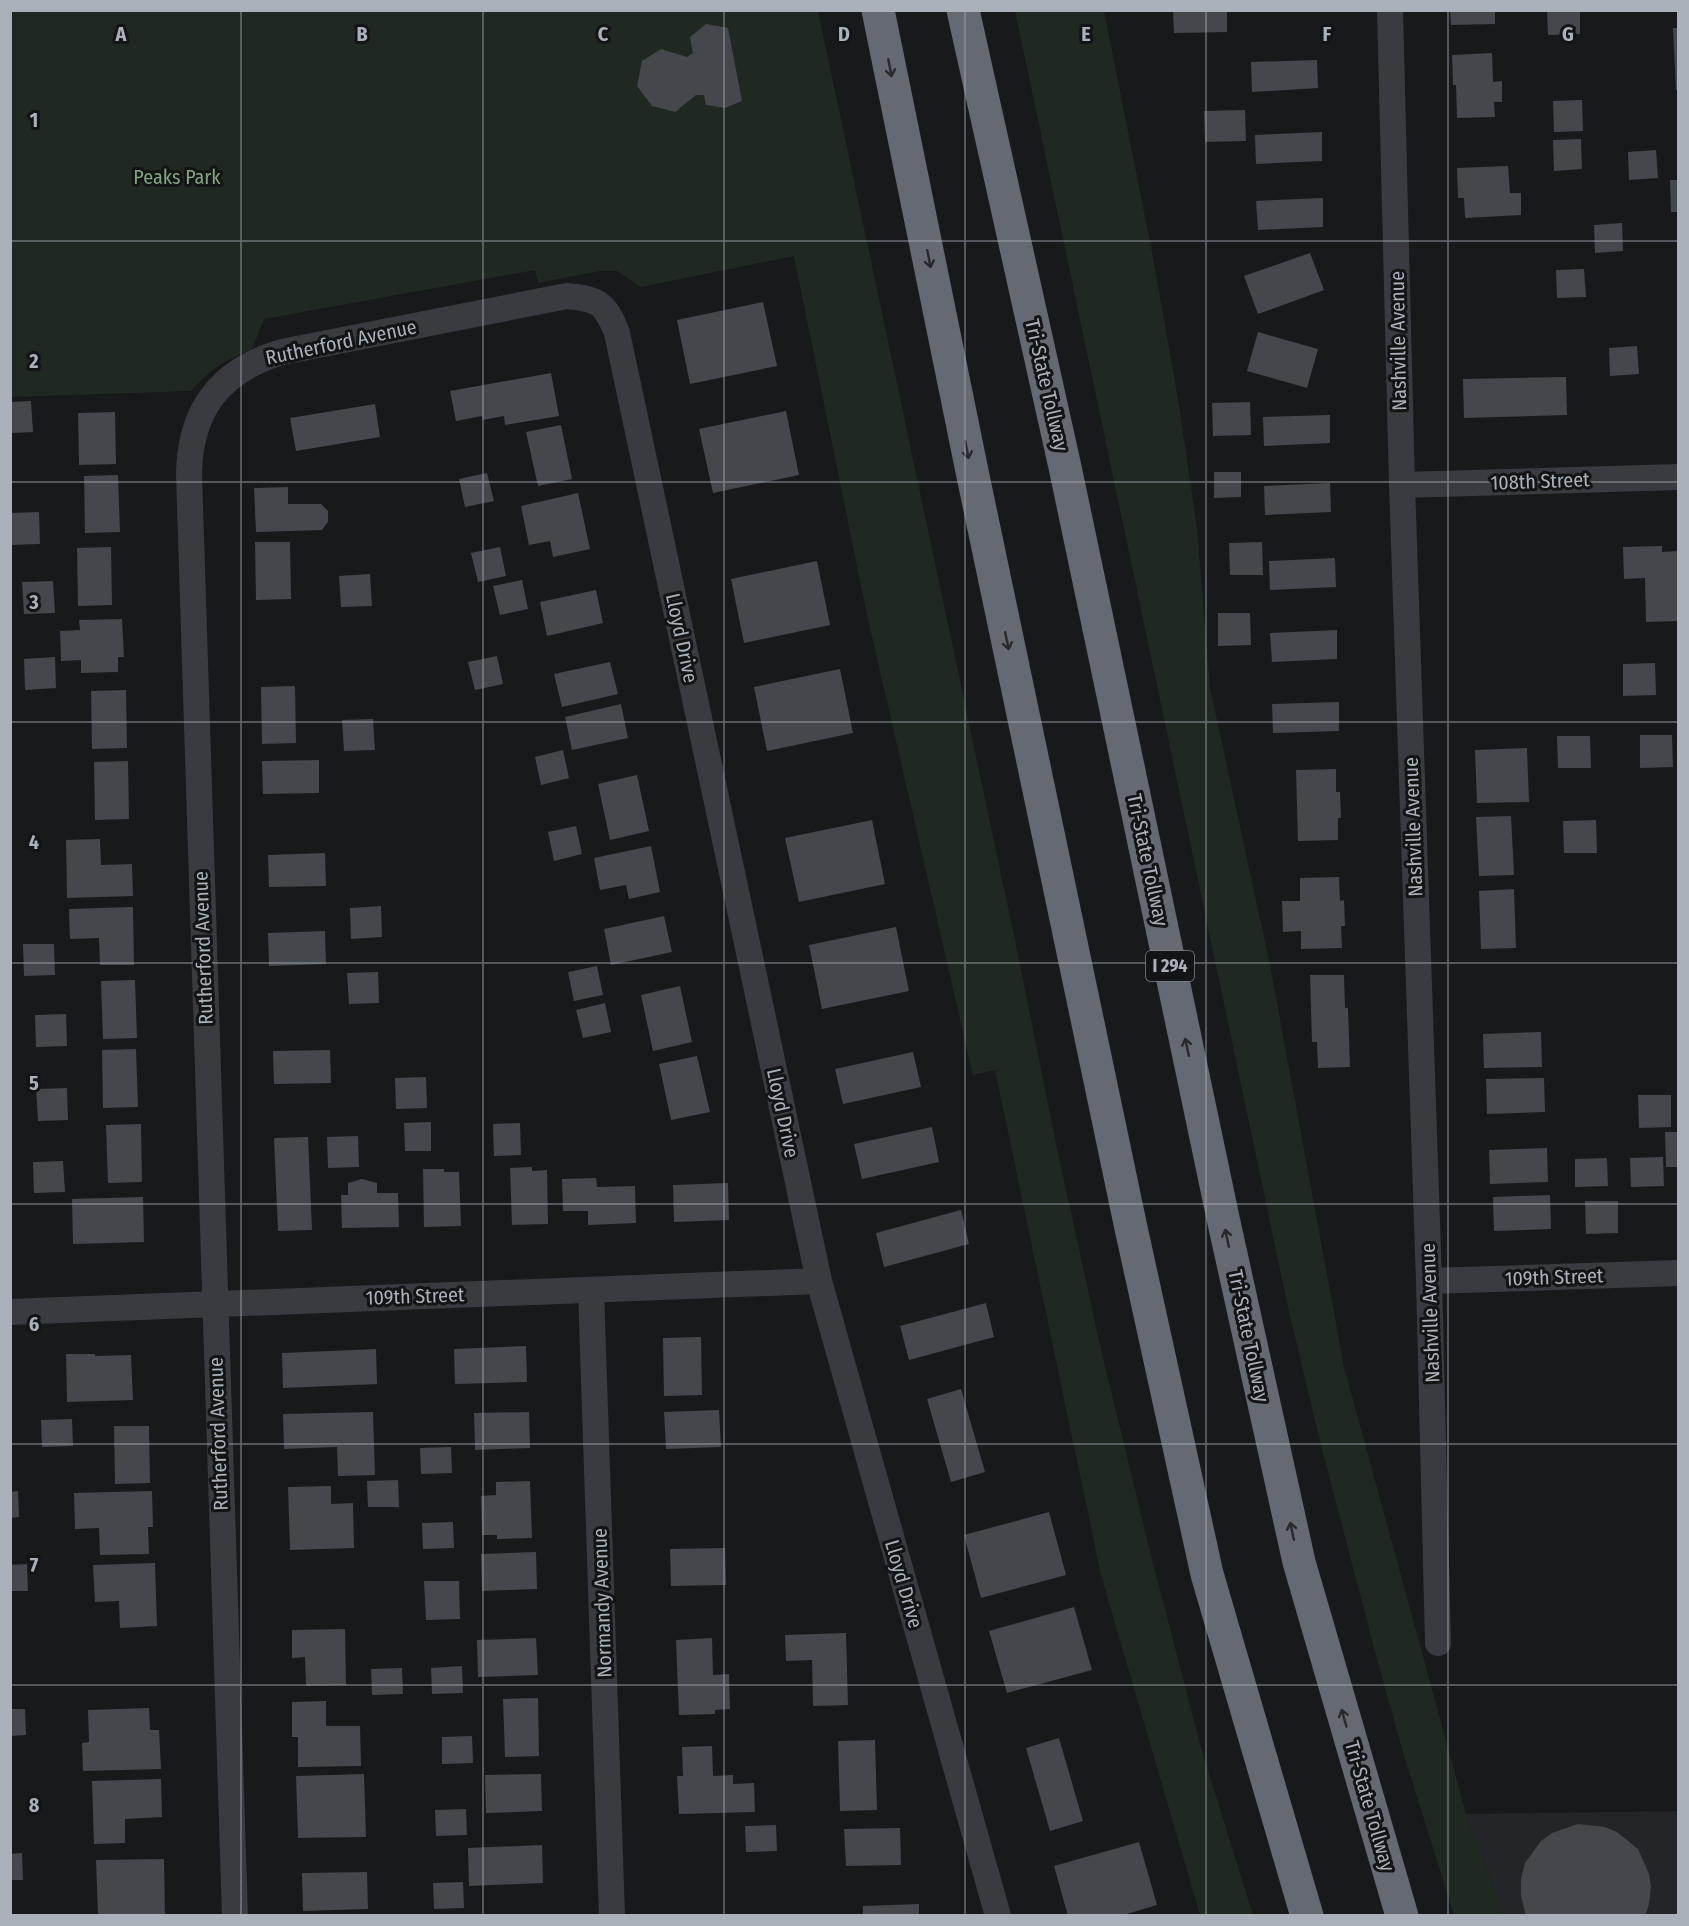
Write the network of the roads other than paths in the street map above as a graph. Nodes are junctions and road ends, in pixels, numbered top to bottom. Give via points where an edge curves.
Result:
1 (878, 10) edge
2 (963, 10) edge
3 (1390, 10) edge
4 (601, 304) joint
5 (1678, 477) edge
6 (1402, 485) junction
7 (1678, 1273) edge
8 (819, 1281) junction
9 (1429, 1281) junction
10 (591, 1290) junction
11 (214, 1302) junction
12 (10, 1312) edge
13 (1438, 1643) dead end
14 (235, 1916) edge
15 (612, 1916) edge
16 (998, 1916) edge
17 (1307, 1916) edge
18 (1402, 1916) edge

1 -> 17 highway via 1118,1170 1207,1574
18 -> 2 highway, Tri-State Tollway / I 294 via 1299,1562
3 - 6 street, Nashville Avenue
4 - 8 street, Lloyd Drive via 617,333
4 - 11 street, Rutherford Avenue via 589,298 567,296 263,357 234,373 212,396 195,425 189,474
5 - 6 street, 108th Street
6 - 9 street, Nashville Avenue
7 - 9 street, 109th Street
8 - 10 street, 109th Street
8 - 16 street, Lloyd Drive
9 - 13 street, Nashville Avenue
10 - 11 street, 109th Street
10 - 15 street, Normandy Avenue
11 - 12 street, 109th Street
11 - 14 street, Rutherford Avenue

